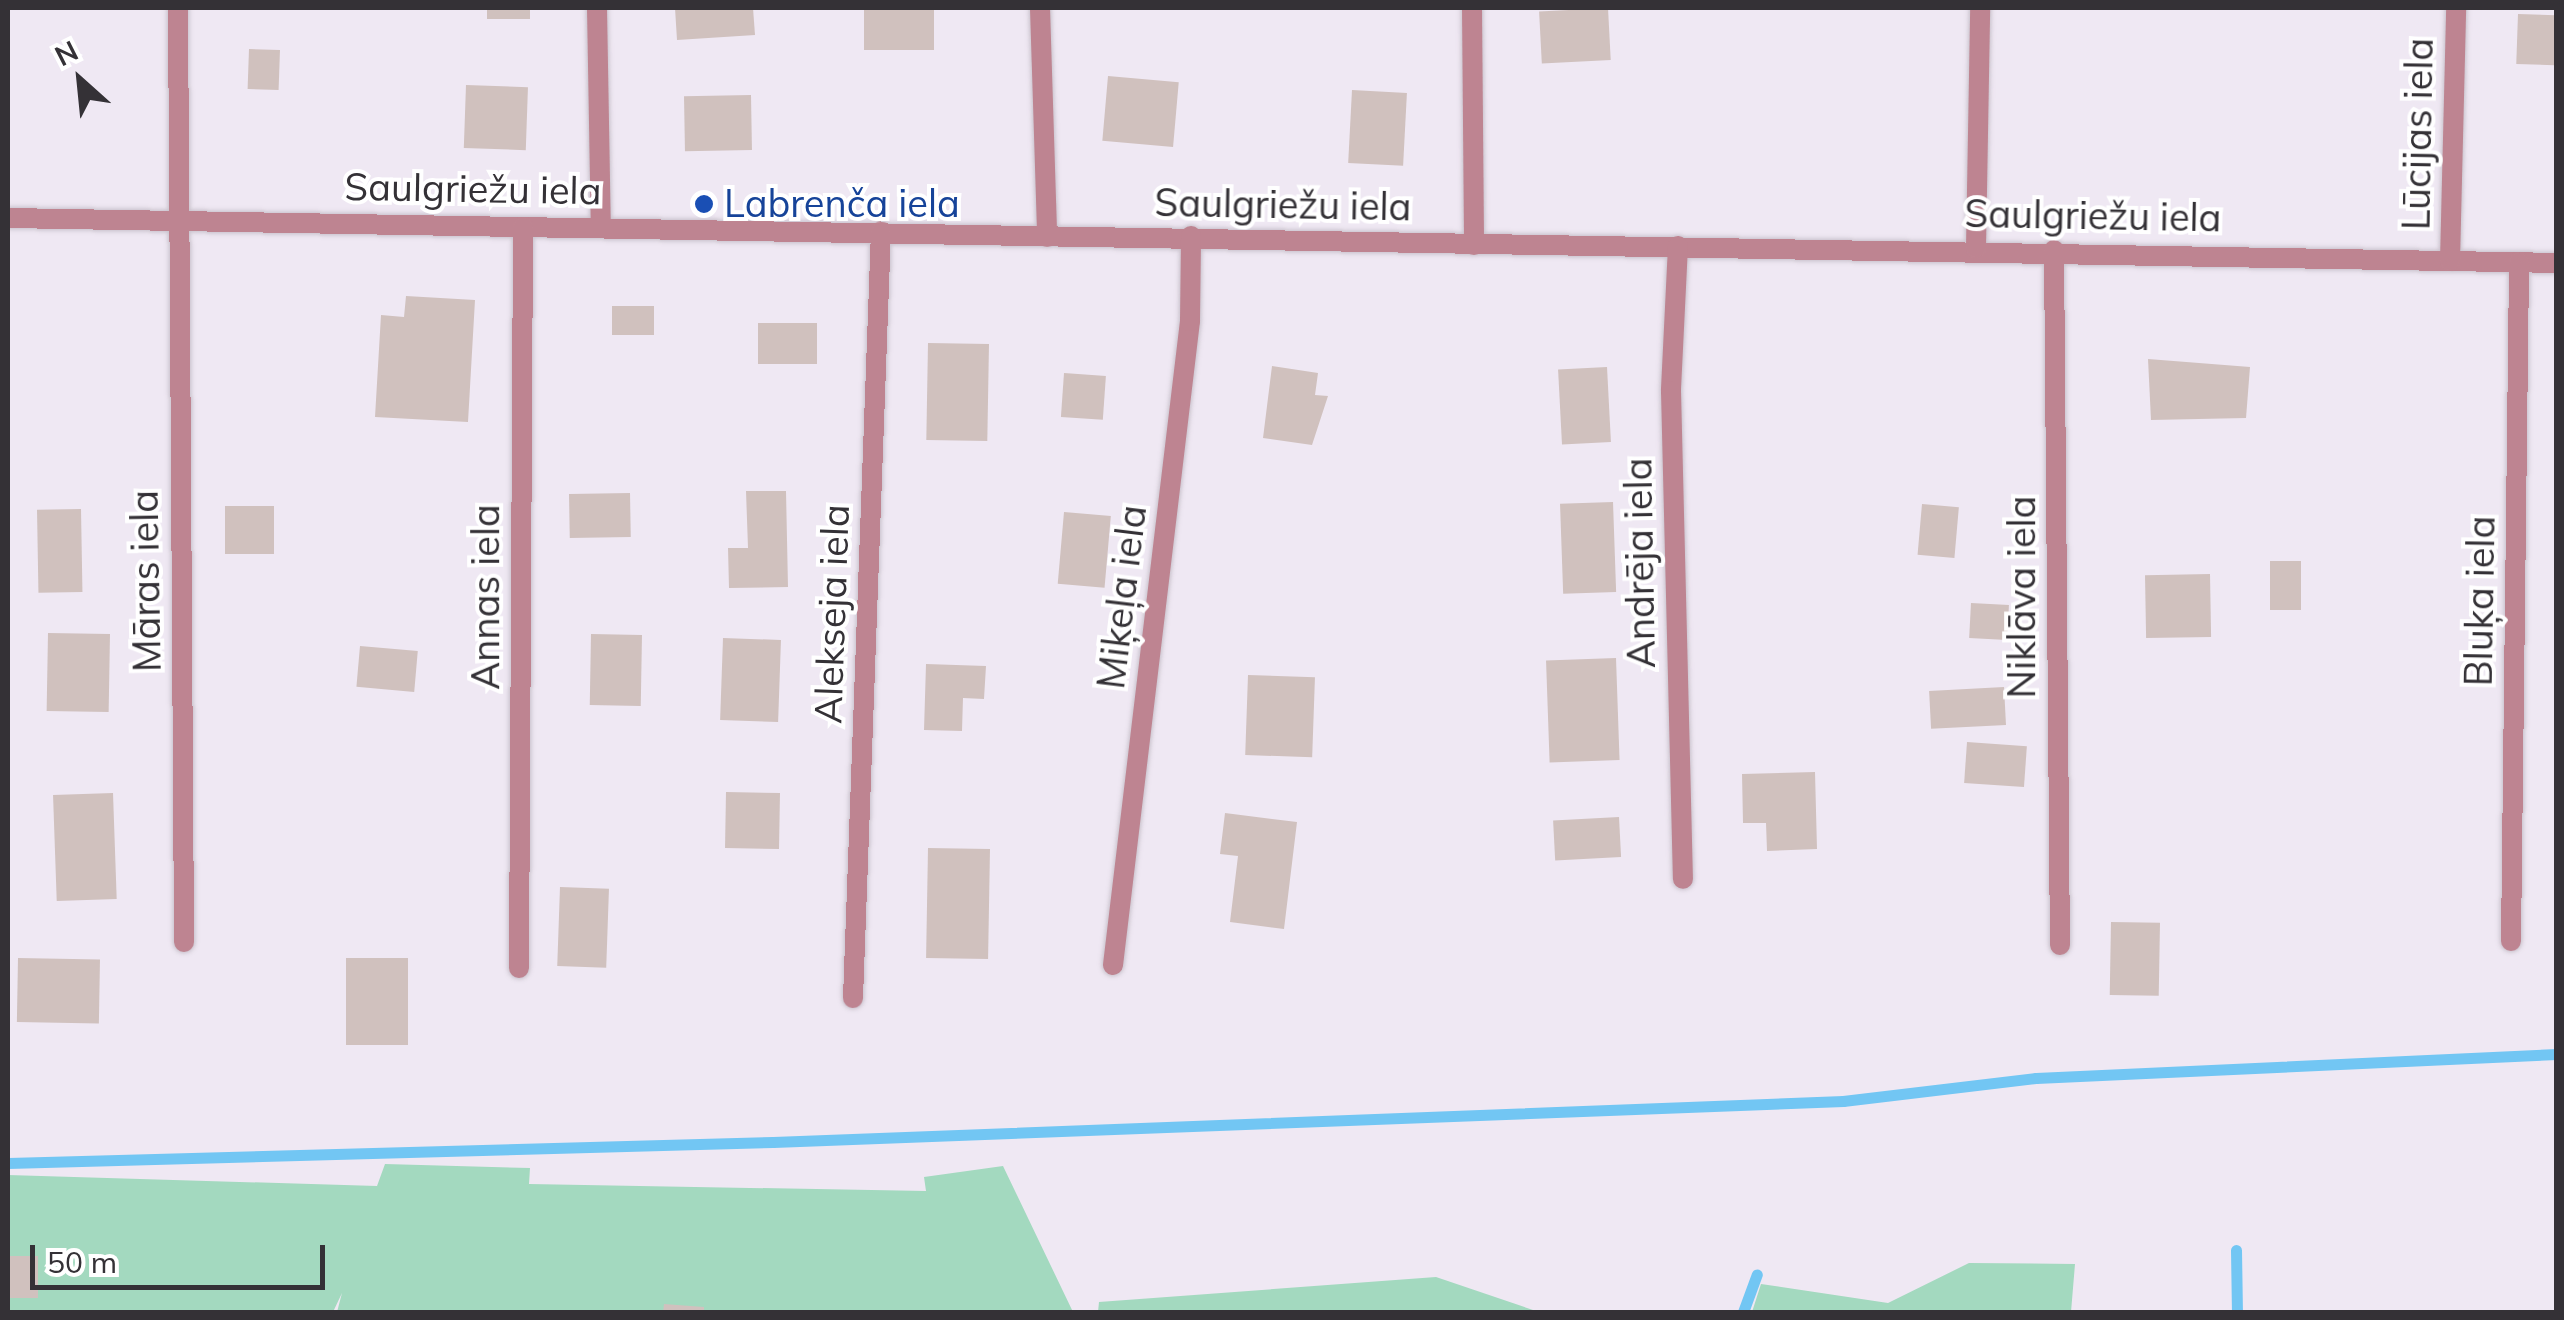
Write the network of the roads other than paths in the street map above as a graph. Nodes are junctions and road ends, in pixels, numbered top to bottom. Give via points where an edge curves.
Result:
1 (178, 8) edge
2 (597, 8) edge
3 (1040, 8) edge
4 (1472, 8) edge
5 (1980, 8) edge
6 (2456, 8) edge
7 (8, 218) edge
8 (178, 220) junction
9 (524, 226) junction
10 (601, 226) junction
11 (881, 232) junction
12 (1192, 236) junction
13 (1047, 237) junction
14 (1474, 245) junction
15 (1678, 246) junction
16 (1976, 248) junction
17 (2054, 250) junction
18 (2450, 261) junction
19 (2519, 262) junction
20 (2556, 263) edge
21 (1683, 879) dead end
22 (2511, 941) dead end
23 (184, 942) dead end
24 (2060, 945) dead end
25 (1113, 965) dead end
26 (519, 968) dead end
27 (853, 998) dead end

1 - 8 street, Māras iela
2 - 10 street
3 - 13 street
4 - 14 street
5 - 16 street
6 - 18 street, Lūcijas iela
7 - 8 street, Saulgriežu iela
8 - 9 street, Saulgriežu iela
8 - 23 street, Māras iela
9 - 10 street, Saulgriežu iela
9 - 26 street, Annas iela
10 - 11 street, Saulgriežu iela
11 - 13 street, Saulgriežu iela
11 - 27 street, Alekseja iela
12 - 13 street, Saulgriežu iela
12 - 14 street, Saulgriežu iela
12 - 25 street, Miķeļa iela via 1190,321
14 - 15 street, Saulgriežu iela
15 - 16 street, Saulgriežu iela
15 - 21 street, Andrēja iela via 1671,391
16 - 17 street, Saulgriežu iela
17 - 18 street, Saulgriežu iela
17 - 24 street, Niklāva iela
18 - 19 street, Saulgriežu iela
19 - 20 street, Saulgriežu iela
19 - 22 street, Bluķa iela

